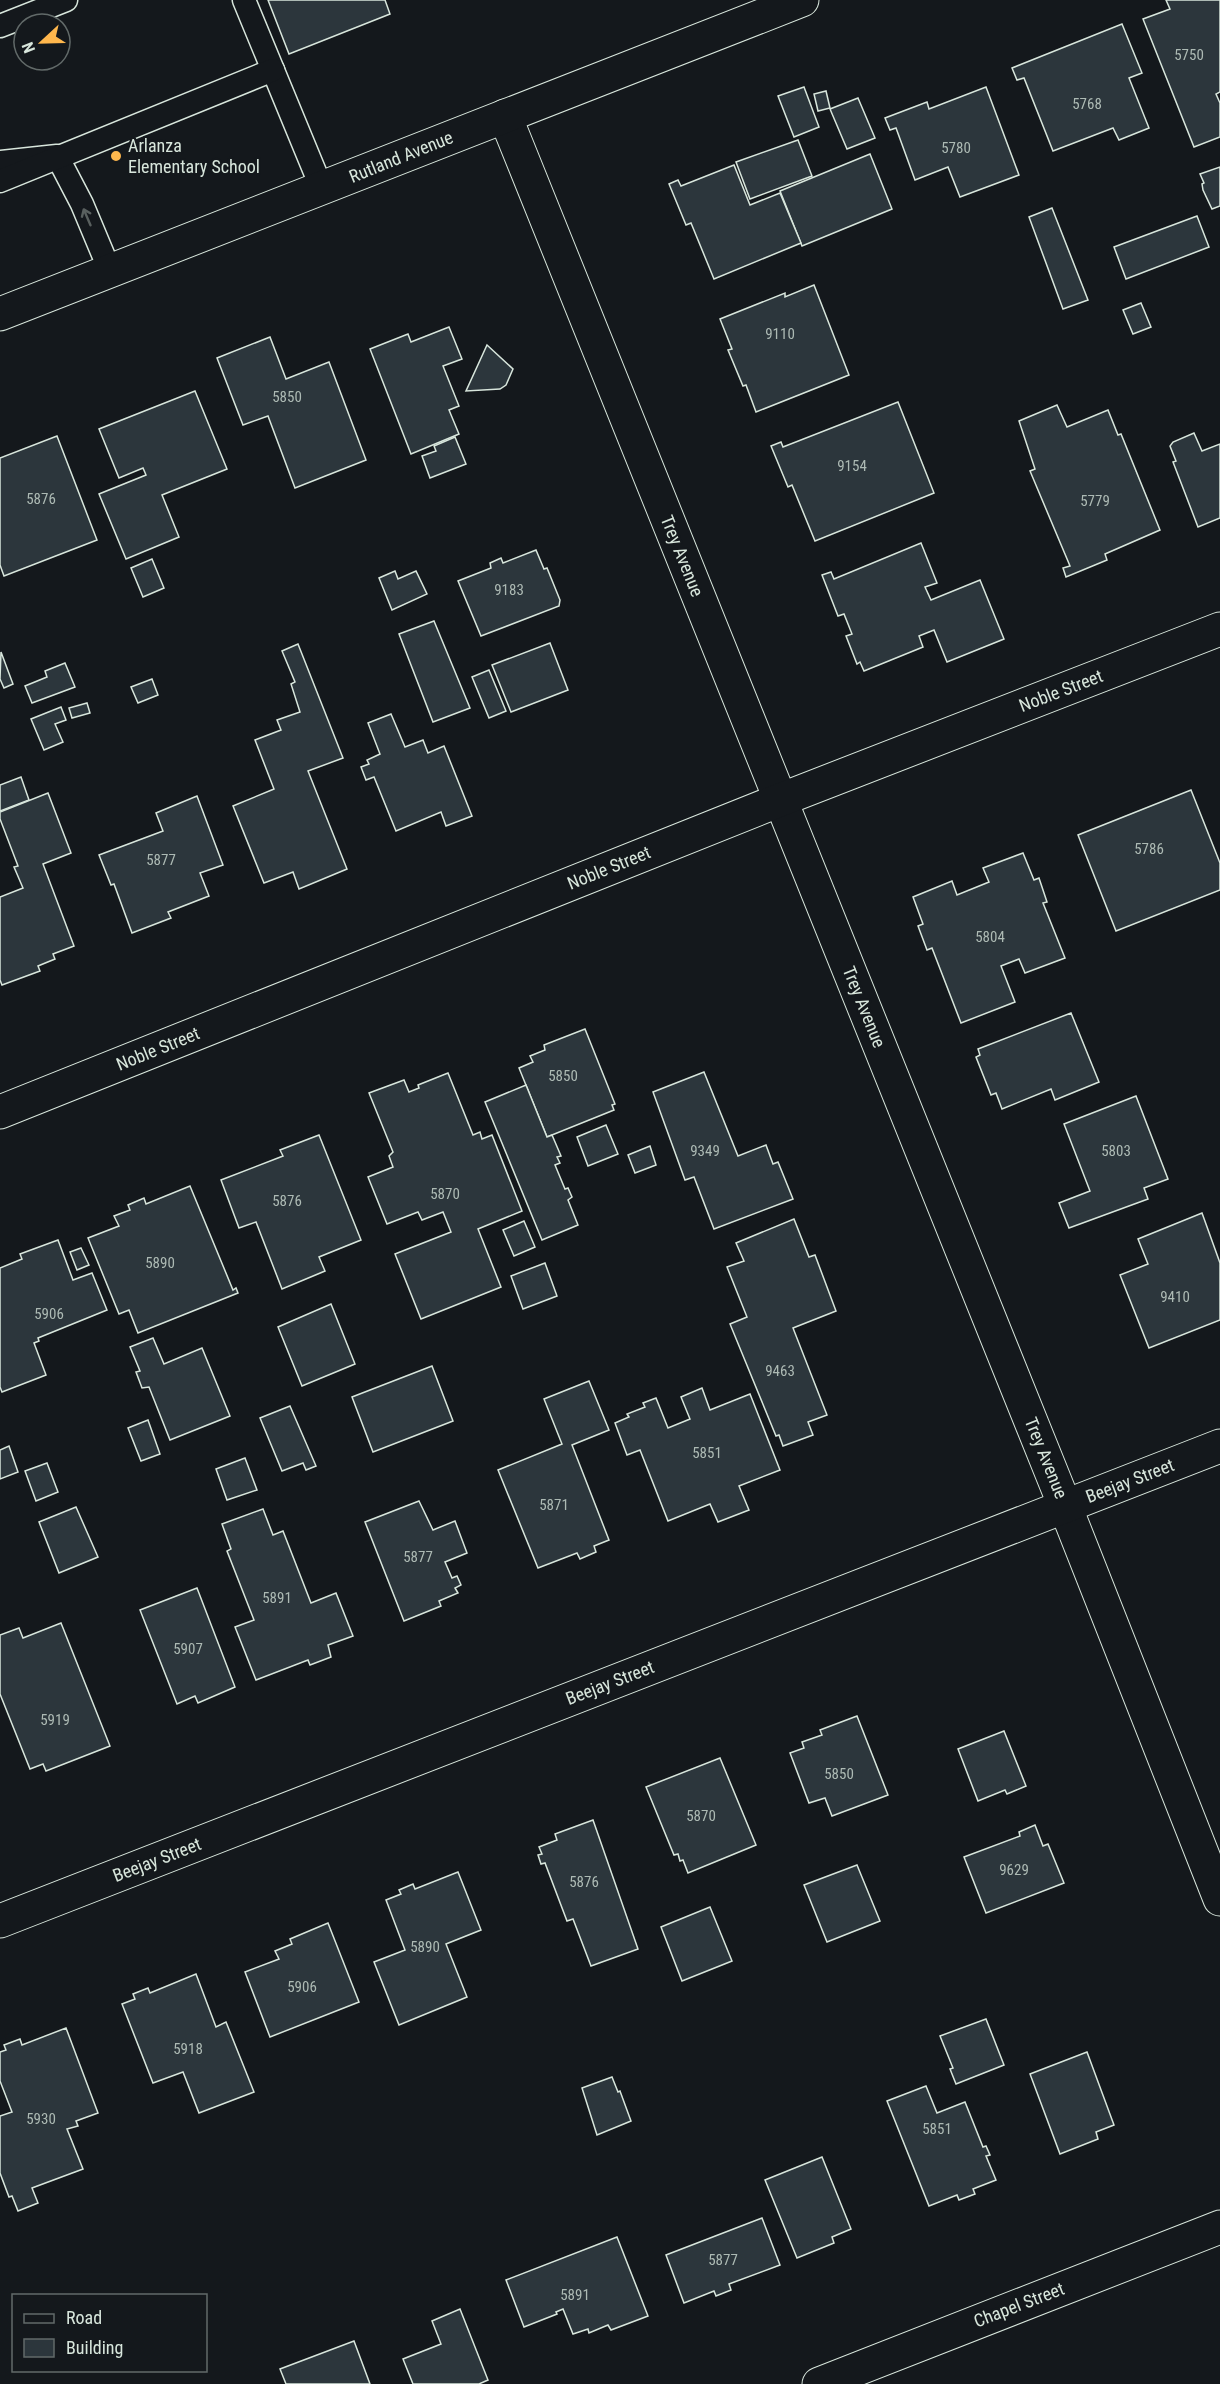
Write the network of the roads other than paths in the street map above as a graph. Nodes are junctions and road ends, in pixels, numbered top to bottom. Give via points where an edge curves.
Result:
1 (66, 0) edge
2 (244, 0) edge
3 (802, 0) edge
4 (0, 26) edge
5 (273, 70) junction
6 (505, 116) junction
7 (57, 156) junction
8 (0, 162) edge
9 (0, 181) edge
10 (322, 189) junction
11 (110, 271) junction
12 (0, 314) edge
13 (1220, 629) edge
14 (780, 800) junction
15 (0, 1112) edge
16 (1220, 1446) edge
17 (1065, 1506) junction
18 (1220, 1899) edge
19 (0, 1921) edge
20 (1220, 2227) edge
21 (819, 2384) edge

1 - 4 lane
2 - 5 lane
3 - 6 street, Rutland Avenue
5 - 7 lane
5 - 10 lane
6 - 10 street, Rutland Avenue
6 - 14 street, Trey Avenue
7 - 8 lane
7 - 9 lane
11 -> 7 lane
10 - 11 street, Rutland Avenue
11 - 12 street, Rutland Avenue
13 - 14 street, Noble Street
14 - 15 street, Noble Street
14 - 17 street, Trey Avenue
16 - 17 street, Beejay Street
17 - 18 street, Trey Avenue
17 - 19 street, Beejay Street
20 - 21 street, Chapel Street

